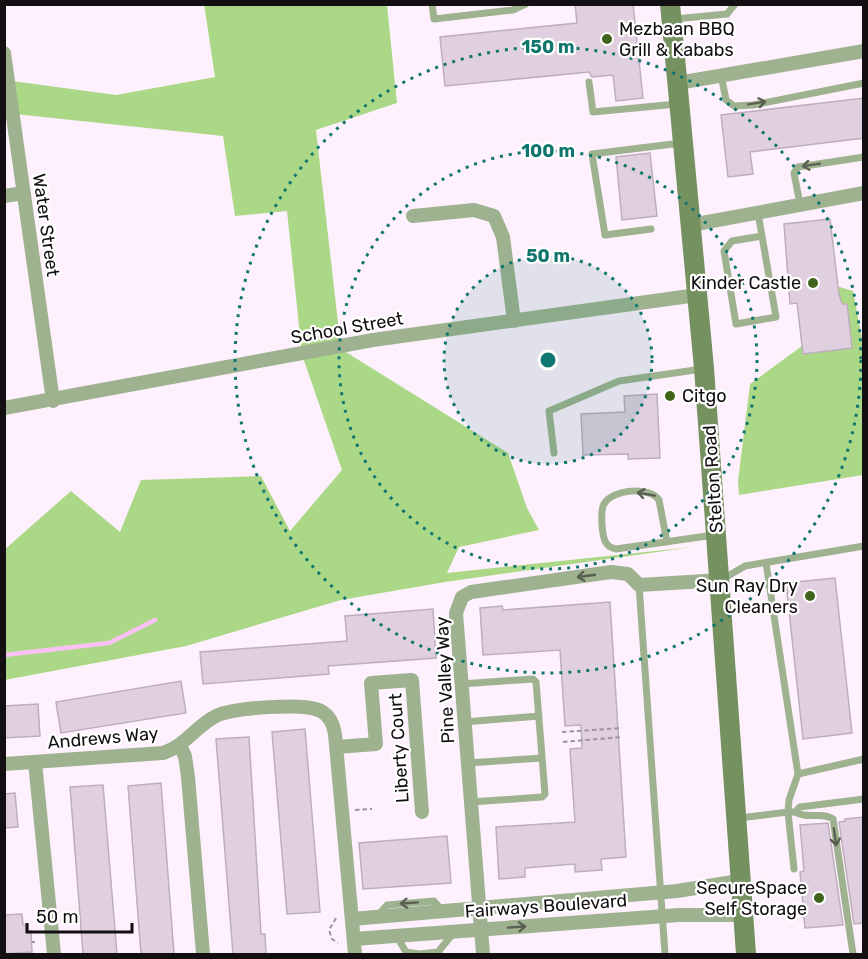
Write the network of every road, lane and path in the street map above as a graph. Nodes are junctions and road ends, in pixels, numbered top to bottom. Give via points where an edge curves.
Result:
1 (432, 4) edge
2 (472, 4) edge
3 (526, 4) edge
4 (735, 4) edge
5 (513, 7) edge
6 (671, 12) edge
7 (473, 15) junction
8 (864, 51) edge
9 (4, 53) edge
10 (721, 75) junction
11 (589, 82) dead end
12 (678, 83) junction
13 (864, 83) edge
14 (680, 103) junction
15 (683, 142) junction
16 (864, 157) edge
17 (24, 193) junction
18 (864, 193) edge
19 (4, 196) edge
20 (800, 205) junction
21 (758, 213) junction
22 (413, 216) dead end
23 (691, 225) junction
24 (651, 229) dead end
25 (762, 236) junction
26 (697, 295) junction
27 (514, 321) junction
28 (704, 368) junction
29 (53, 401) junction
30 (4, 408) edge
31 (554, 453) dead end
32 (717, 534) junction
33 (667, 542) junction
34 (864, 546) edge
35 (766, 563) junction
36 (721, 580) junction
37 (639, 585) junction
38 (462, 684) junction
39 (538, 716) junction
40 (464, 722) junction
41 (621, 728) dead end
42 (562, 732) dead end
43 (622, 737) dead end
44 (563, 742) dead end
45 (180, 746) junction
46 (336, 747) junction
47 (542, 758) junction
48 (864, 759) edge
49 (35, 762) junction
50 (467, 763) junction
51 (4, 764) edge
52 (798, 774) junction
53 (864, 799) edge
54 (471, 802) junction
55 (372, 809) dead end
56 (353, 811) dead end
57 (422, 812) dead end
58 (791, 812) junction
59 (735, 819) junction
60 (794, 868) dead end
61 (739, 881) junction
62 (661, 892) junction
63 (479, 908) junction
64 (742, 915) junction
65 (663, 916) junction
66 (336, 918) dead end
67 (352, 919) junction
68 (481, 929) junction
69 (456, 931) junction
70 (396, 935) junction
71 (354, 939) junction
72 (338, 943) dead end
73 (54, 954) edge
74 (203, 954) edge
75 (355, 954) edge
76 (483, 954) edge
77 (665, 954) edge
78 (746, 954) edge
79 (853, 954) edge

1 - 7 lane via 434,19
2 - 7 lane
3 - 5 lane
4 - 6 lane via 726,14
5 - 7 lane
6 - 12 main road, Stelton Road
8 - 10 street
9 - 17 street, Water Street
10 - 12 street
10 -> 13 lane via 726,100 734,106
11 - 14 lane via 593,112
12 - 14 main road, Stelton Road
14 - 15 main road, Stelton Road
15 - 23 main road, Stelton Road
15 - 24 lane via 592,154 605,235
16 -> 20 lane via 798,167 794,172
17 - 19 street
17 - 29 street, Water Street
18 - 20 street
20 - 21 street
21 - 23 street
21 - 25 lane
22 - 27 street via 474,210 494,216 503,237
23 - 26 main road, Stelton Road
25 - 25 lane via 776,317 736,324 724,251 732,241
26 - 27 street, School Street
26 - 28 main road, Stelton Road
27 - 29 street, School Street via 373,340
28 - 31 lane via 619,381 549,411
28 - 32 main road, Stelton Road
29 - 30 street, School Street
32 - 33 lane
32 - 36 main road, Stelton Road
33 -> 33 lane via 655,494 640,491 615,495 605,502 605,540 610,547
34 - 35 lane
35 - 36 lane via 745,566
35 - 52 lane
36 - 37 street
36 - 59 main road, Stelton Road
37 -> 38 street, Pine Valley Way via 628,574 611,572 471,592 462,597 456,613
37 - 62 lane
38 - 39 lane via 533,679
38 - 40 street, Pine Valley Way
39 - 40 lane
39 - 47 lane
40 - 50 street, Pine Valley Way
41 - 42 path
43 - 44 path
45 - 46 street, Andrews Way via 217,715 306,706 328,717
45 - 49 street, Andrews Way via 164,753
45 - 74 street via 188,777
46 - 57 street, Liberty Court via 376,744 371,682 412,680
46 - 67 street, Andrews Way
47 - 50 lane
47 - 54 lane via 542,797
48 - 52 lane
49 - 51 street
49 - 73 street, Andrews Way
50 - 54 street, Pine Valley Way
52 - 58 lane via 789,800
53 - 58 lane via 800,807
54 - 63 street, Pine Valley Way
55 - 56 path
58 - 59 lane
58 - 60 lane
58 -> 79 lane via 833,819
59 - 61 main road, Stelton Road
61 - 62 street, Fairways Boulevard
61 - 64 main road, Stelton Road
62 - 63 street, Fairways Boulevard
62 - 65 lane
63 -> 67 street, Fairways Boulevard
63 - 68 street, Pine Valley Way
64 - 65 street, Fairways Boulevard
64 - 78 main road, Stelton Road
68 -> 65 street, Fairways Boulevard
65 - 77 lane
66 - 72 path via 329,930
67 - 71 street, Andrews Way
68 - 69 street, Fairways Boulevard
68 - 76 street, Pine Valley Way
69 - 70 street, Fairways Boulevard
69 - 70 lane via 438,952 420,954 406,952
70 - 71 street, Fairways Boulevard
71 - 75 street, Andrews Way

